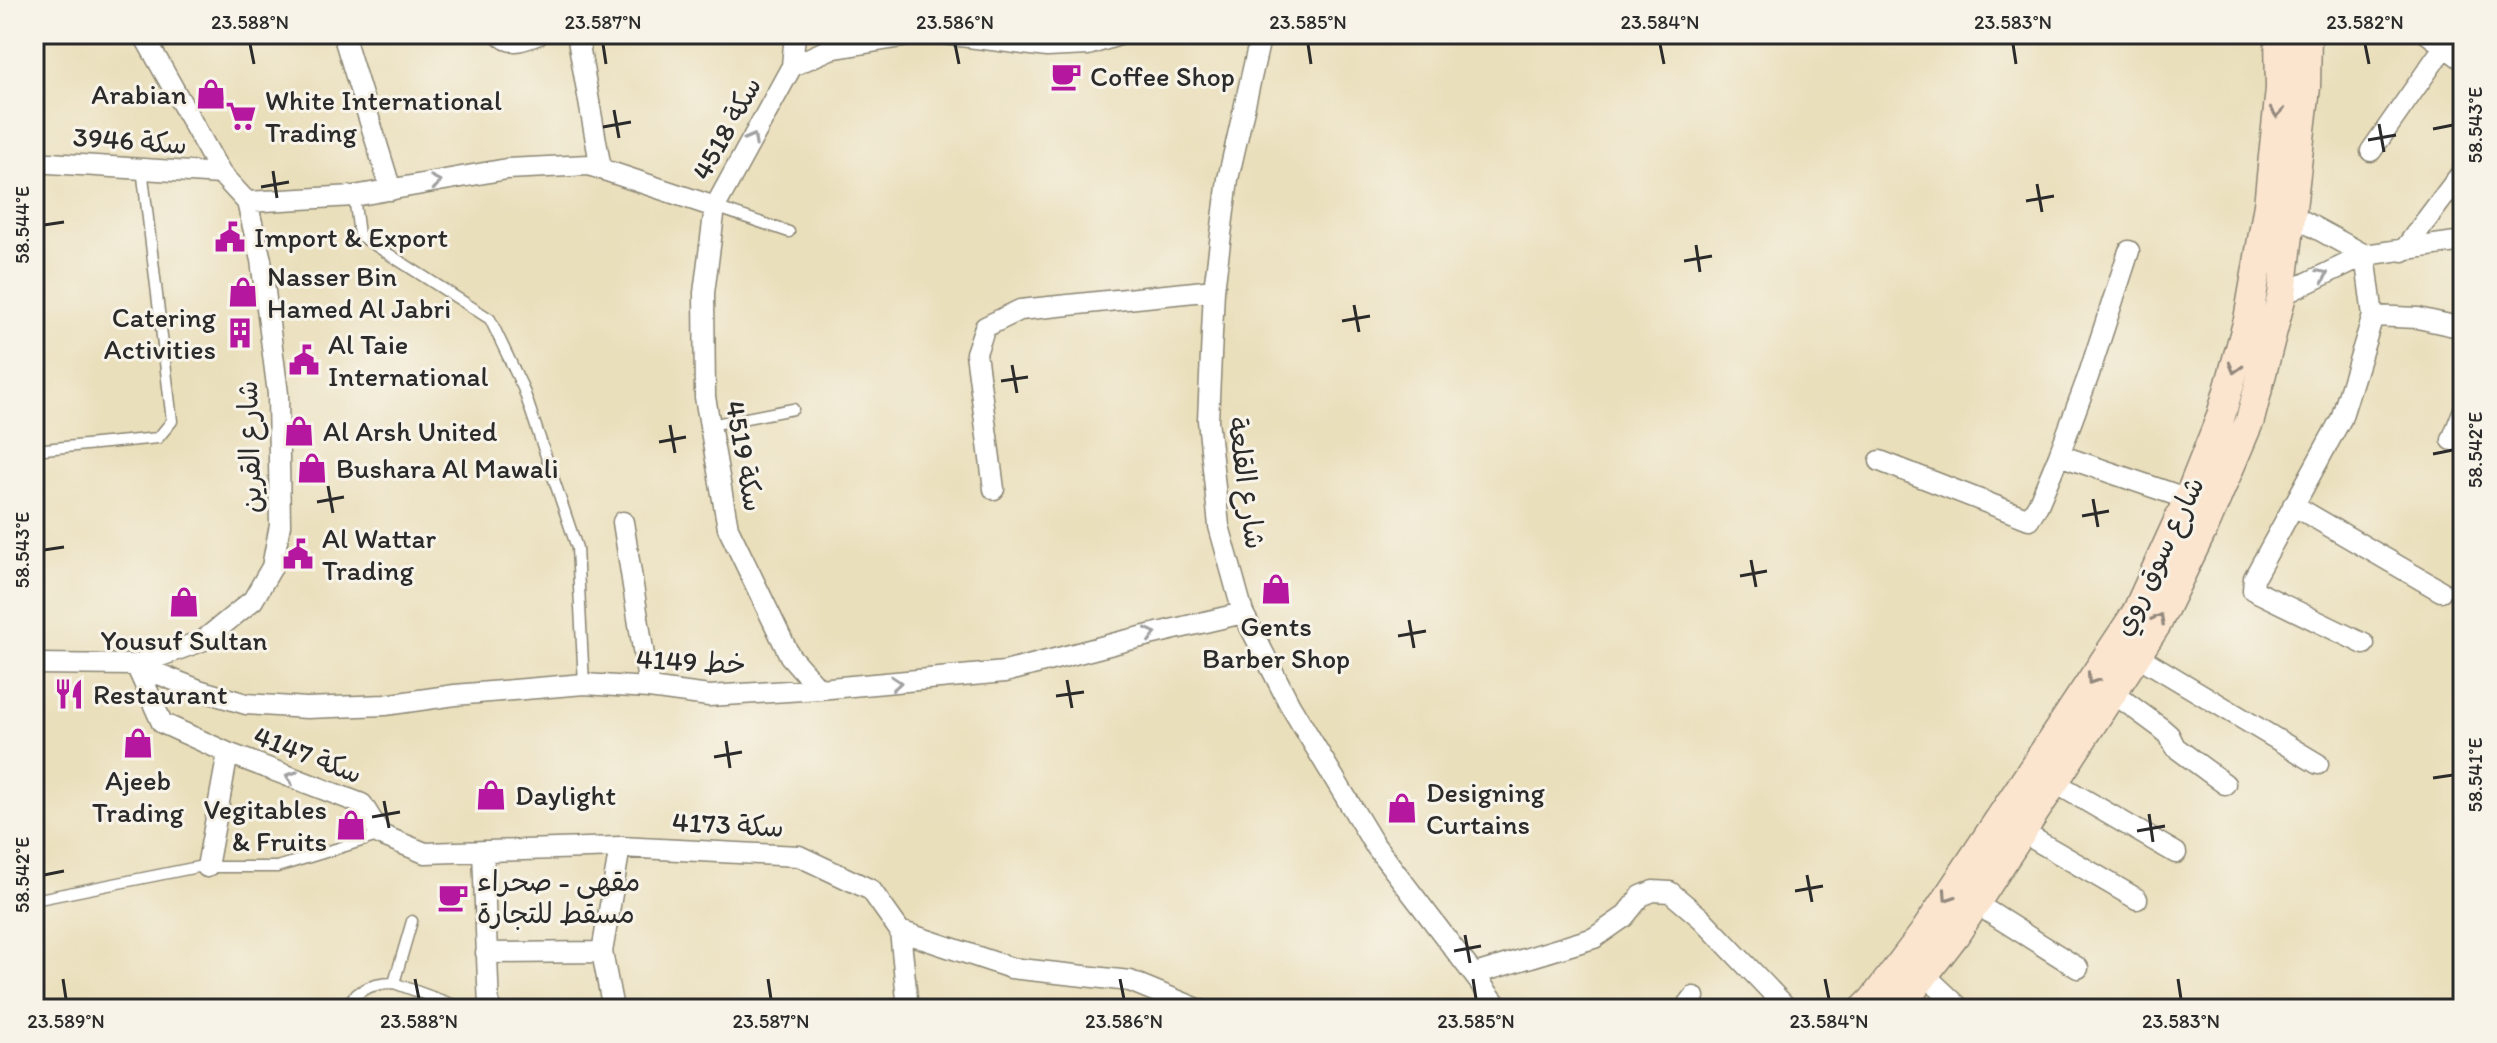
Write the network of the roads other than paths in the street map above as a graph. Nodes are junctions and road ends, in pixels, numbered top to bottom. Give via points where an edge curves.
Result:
1 (343, 34) edge
2 (500, 34) edge
3 (539, 34) edge
4 (577, 34) edge
5 (795, 34) edge
6 (920, 34) edge
7 (944, 34) edge
8 (1122, 34) edge
9 (1261, 34) edge
10 (2279, 34) edge
11 (149, 36) edge
12 (2310, 36) edge
13 (2442, 38) edge
14 (2463, 60) edge
15 (792, 66) junction
16 (2371, 151) dead end
17 (34, 162) edge
18 (142, 168) junction
19 (601, 169) junction
20 (2463, 171) edge
21 (221, 174) junction
22 (391, 190) junction
23 (354, 196) junction
24 (247, 202) junction
25 (715, 207) junction
26 (2290, 214) junction
27 (789, 232) dead end
28 (2463, 241) edge
29 (2129, 251) dead end
30 (2403, 251) junction
31 (2365, 255) junction
32 (1214, 290) junction
33 (2282, 295) junction
34 (2373, 316) junction
35 (2463, 328) edge
36 (793, 409) dead end
37 (2463, 412) edge
38 (710, 425) junction
39 (2452, 440) dead end
40 (34, 450) edge
41 (2059, 455) junction
42 (1880, 461) dead end
43 (994, 489) dead end
44 (2188, 499) junction
45 (2293, 505) junction
46 (623, 522) dead end
47 (2441, 591) dead end
48 (1243, 613) junction
49 (2364, 644) dead end
50 (2136, 655) junction
51 (34, 664) edge
52 (136, 665) junction
53 (584, 684) junction
54 (649, 688) junction
55 (819, 689) junction
56 (2112, 692) junction
57 (228, 753) junction
58 (2318, 764) dead end
59 (2054, 782) junction
60 (2225, 784) dead end
61 (2022, 832) junction
62 (381, 835) junction
63 (620, 847) junction
64 (483, 851) junction
65 (2176, 853) dead end
66 (207, 867) junction
67 (2137, 899) dead end
68 (34, 900) edge
69 (1975, 903) junction
70 (412, 921) dead end
71 (900, 931) junction
72 (602, 952) junction
73 (486, 953) junction
74 (2078, 968) dead end
75 (1475, 974) junction
76 (1924, 974) junction
77 (394, 983) junction
78 (344, 1009) edge
79 (465, 1009) edge
80 (489, 1009) edge
81 (613, 1009) edge
82 (908, 1009) edge
83 (1198, 1009) edge
84 (1500, 1009) edge
85 (1788, 1009) edge
86 (1864, 1009) edge
87 (1898, 1009) edge
88 (1961, 1009) edge

1 - 22 street
2 - 3 street via 513,42
4 - 19 street
5 - 15 street
6 - 15 street, سكة 4518 via 830,49
7 - 8 street via 1047,47 1088,45
9 - 32 street, شارع القلعة via 1228,179
10 -> 44 main road, شارع سوق روي via 2280,89 2268,205 2248,320 2220,419
11 - 21 street, شارع القرين
12 - 26 main road, شارع سوق روي
13 - 14 street
13 - 16 street
25 -> 15 street, سكة 4518
17 - 18 street, سكة 3946
18 - 21 street, سكة 3946
18 - 40 lane via 172,421 158,438
22 -> 19 street via 507,169
19 - 25 street
20 - 30 street
21 - 24 street, شارع القرين
22 - 23 street
23 - 24 street
23 - 53 lane via 359,235 490,319 523,388 577,548
24 - 52 street, شارع القرين via 261,260 278,394 280,525 272,567 253,600 204,640
25 - 27 lane
25 - 38 street, سكة 4519 via 704,293
26 - 31 street
26 - 33 main road, شارع سوق روي
28 - 30 street
29 - 41 street
30 - 31 street
33 -> 31 street
31 - 34 street
32 - 43 street via 1020,310 985,327 976,353
32 - 48 street, شارع القلعة via 1208,420 1219,526
50 -> 33 main road, شارع سوق روي via 2157,624 2207,521 2250,420
34 - 35 street
34 - 45 street via 2341,419
36 - 38 lane
37 - 39 street
38 - 55 street, سكة 4519 via 728,528 790,656
41 - 42 street via 2029,519
41 - 44 street
44 -> 86 main road, شارع سوق روي via 2136,613 1923,934
45 - 47 street
45 - 49 street via 2254,578 2253,590
46 - 54 street
55 -> 48 street, 4149 خط via 1005,672
48 - 75 street, شارع القلعة via 1290,705 1374,844
50 - 56 main road, شارع سوق روي
50 - 58 street
51 - 52 street, شارع القرين
52 - 53 street, 4149 خط via 246,704 307,708
52 - 57 street, سكة 4147 via 162,723
53 - 54 street, 4149 خط
54 - 55 street, 4149 خط via 709,696
56 - 59 main road, شارع سوق روي
56 - 60 street
62 -> 57 street, سكة 4147 via 362,804
57 - 66 street
59 - 61 main road, شارع سوق روي
59 - 65 street
61 - 67 street
61 - 69 main road, شارع سوق روي
62 - 64 street via 425,853
62 - 66 lane via 277,867
63 - 64 street, سكة 4173
63 - 71 street, سكة 4173 via 799,856 871,890
63 - 72 street
64 - 73 street
66 - 68 lane
69 - 74 street
69 - 76 main road, شارع سوق روي
70 - 77 lane
71 - 82 street
71 - 83 street via 1011,968 1130,981
72 - 73 street
72 - 81 street
73 - 80 street
75 - 84 street, شارع القلعة
75 - 85 street via 1594,938 1624,917 1641,896 1670,892
76 - 87 main road, شارع سوق روي
76 - 88 street
77 - 78 lane via 363,989
77 - 79 lane

